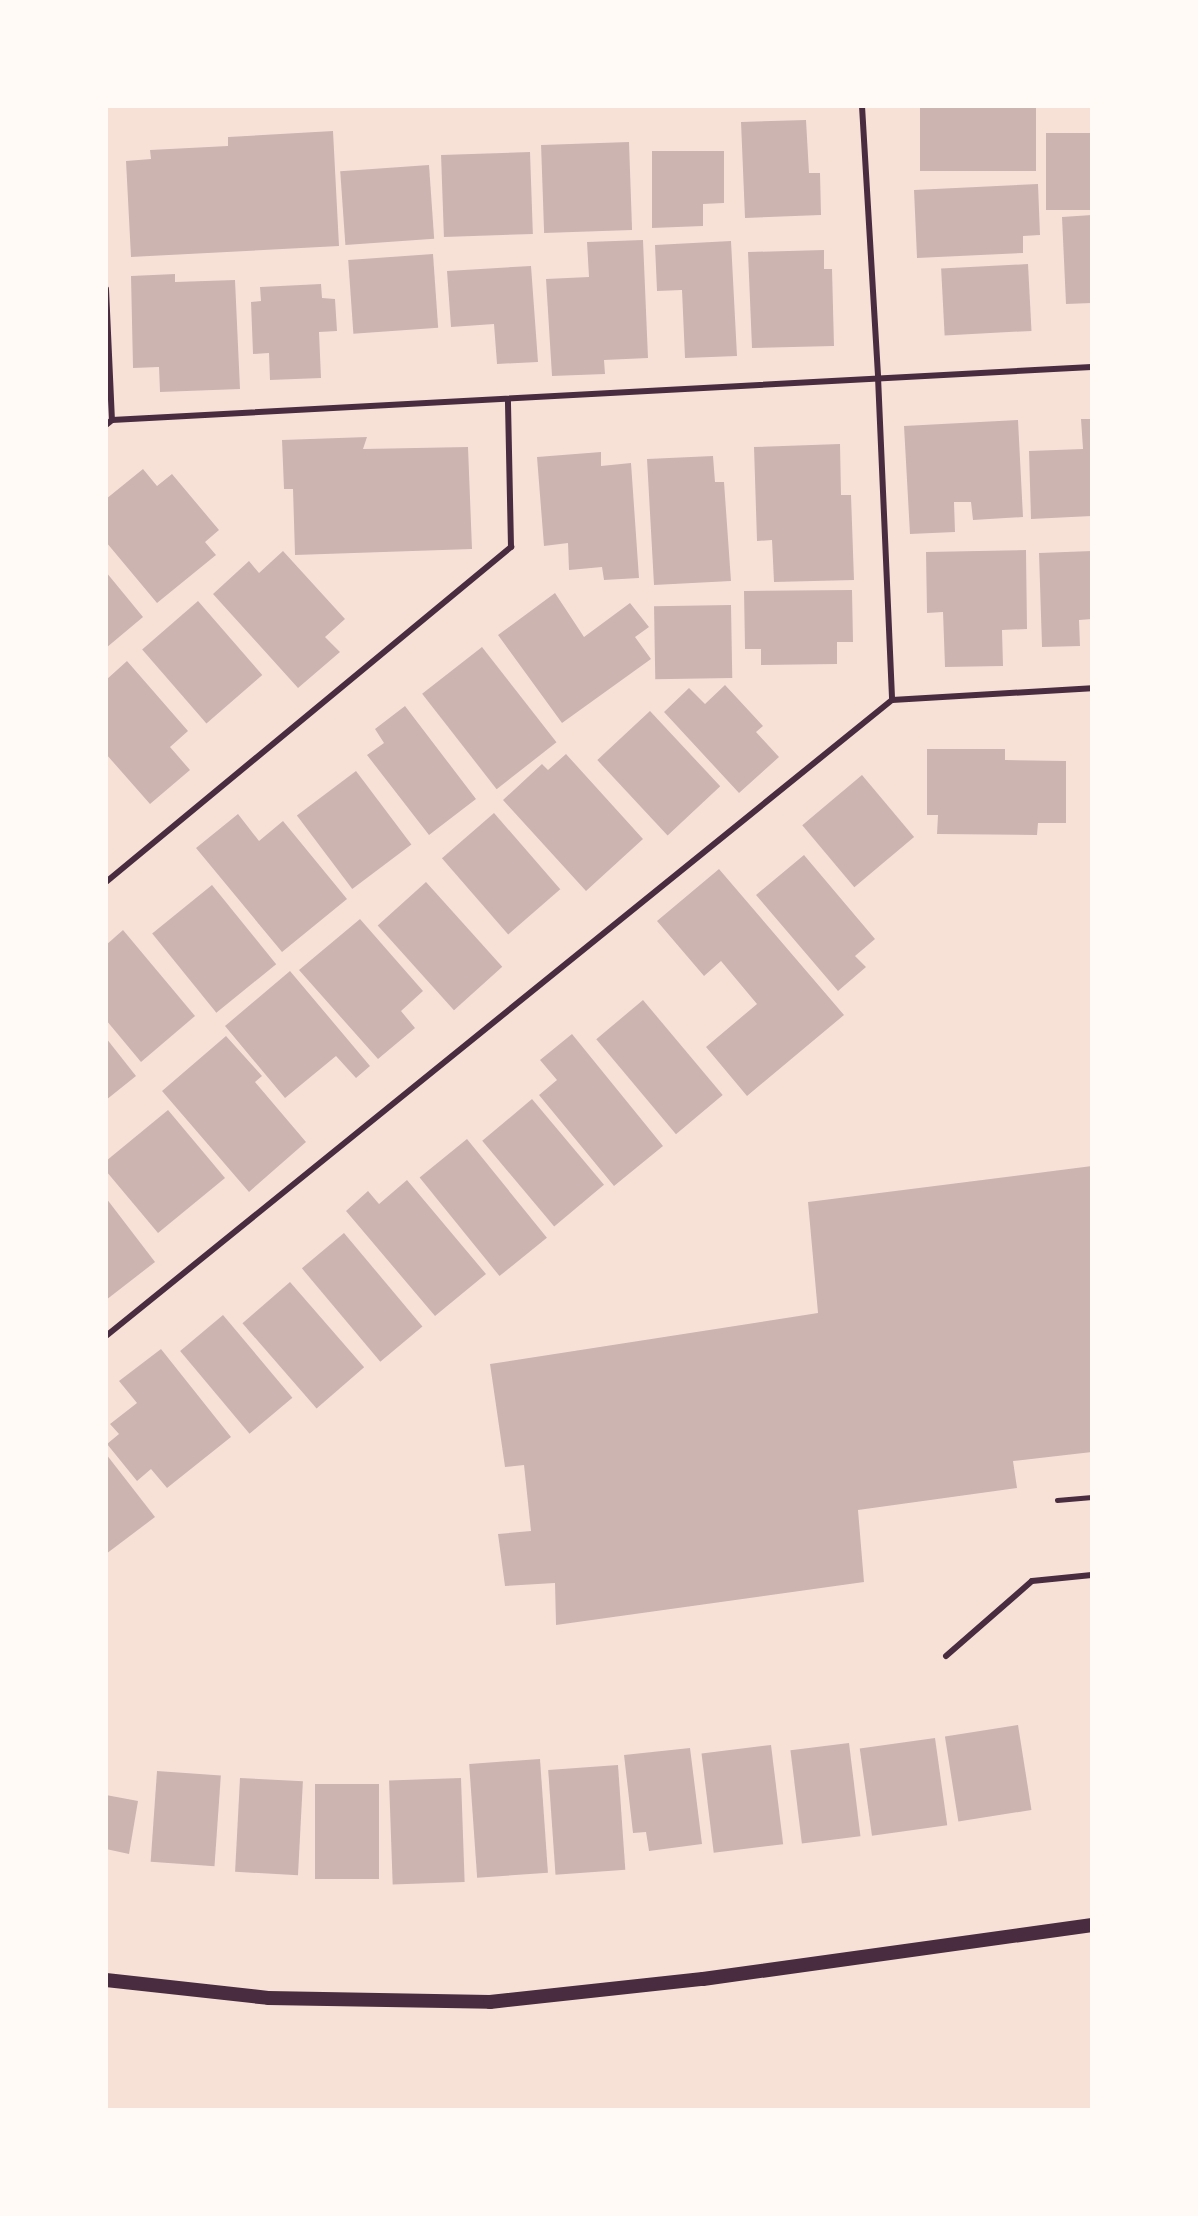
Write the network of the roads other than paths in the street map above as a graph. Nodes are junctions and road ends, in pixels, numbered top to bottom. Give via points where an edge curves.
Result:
1 (862, 106) edge
2 (106, 289) edge
3 (1092, 367) edge
4 (878, 377) junction
5 (508, 400) junction
6 (109, 423) edge
7 (1092, 688) edge
8 (892, 700) junction
9 (106, 882) edge
10 (106, 1336) edge
11 (1092, 1575) edge
12 (946, 1656) dead end
13 (1092, 1925) edge
14 (106, 1980) edge

1 - 4 lane
2 - 6 lane
3 - 4 lane
4 - 5 lane
4 - 8 lane
5 - 6 lane
5 - 9 lane via 511,547
7 - 8 lane
8 - 10 lane
11 - 12 lane via 1032,1581
13 - 14 street via 703,1979 490,2002 268,1998

